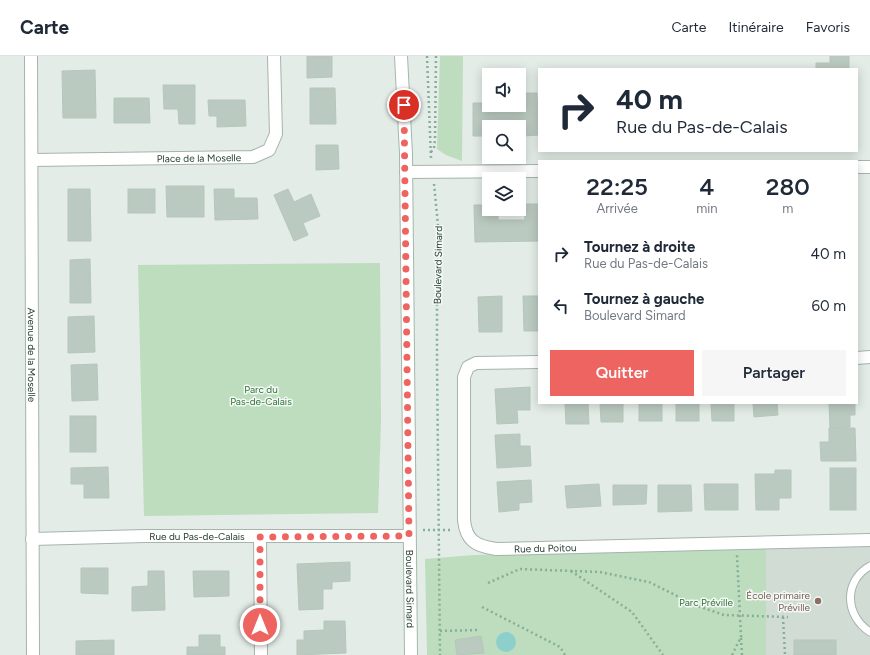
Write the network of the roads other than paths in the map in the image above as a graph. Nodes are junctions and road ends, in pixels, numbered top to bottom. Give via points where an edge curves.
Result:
1 (31, 56) edge
2 (274, 56) edge
3 (400, 60) edge
4 (32, 160) junction
5 (858, 167) edge
6 (870, 167) edge
7 (538, 171) edge
8 (406, 172) junction
9 (858, 358) edge
10 (870, 358) edge
11 (538, 362) edge
12 (409, 536) junction
13 (260, 537) junction
14 (32, 539) junction
15 (870, 540) edge
16 (870, 566) edge
17 (870, 632) edge
18 (33, 655) edge
19 (261, 655) edge
20 (412, 655) edge

1 - 4 street, Avenue de la Moselle
2 - 4 street, Place de la Moselle via 276,134 269,150 253,157
3 - 8 street, Boulevard Simard
4 - 14 street, Avenue de la Moselle
5 - 6 street
7 - 8 street
8 - 12 street, Boulevard Simard
9 - 10 street
11 - 15 street, Rue du Poitou via 476,363 468,366 466,372 463,392 464,520 465,531 478,545 496,549
12 - 13 street, Rue du Pas-de-Calais
12 - 20 street, Boulevard Simard
13 - 14 street, Rue du Pas-de-Calais
13 - 19 street
14 - 18 street, Avenue de la Moselle
16 - 17 lane via 855,579 850,590 853,614

